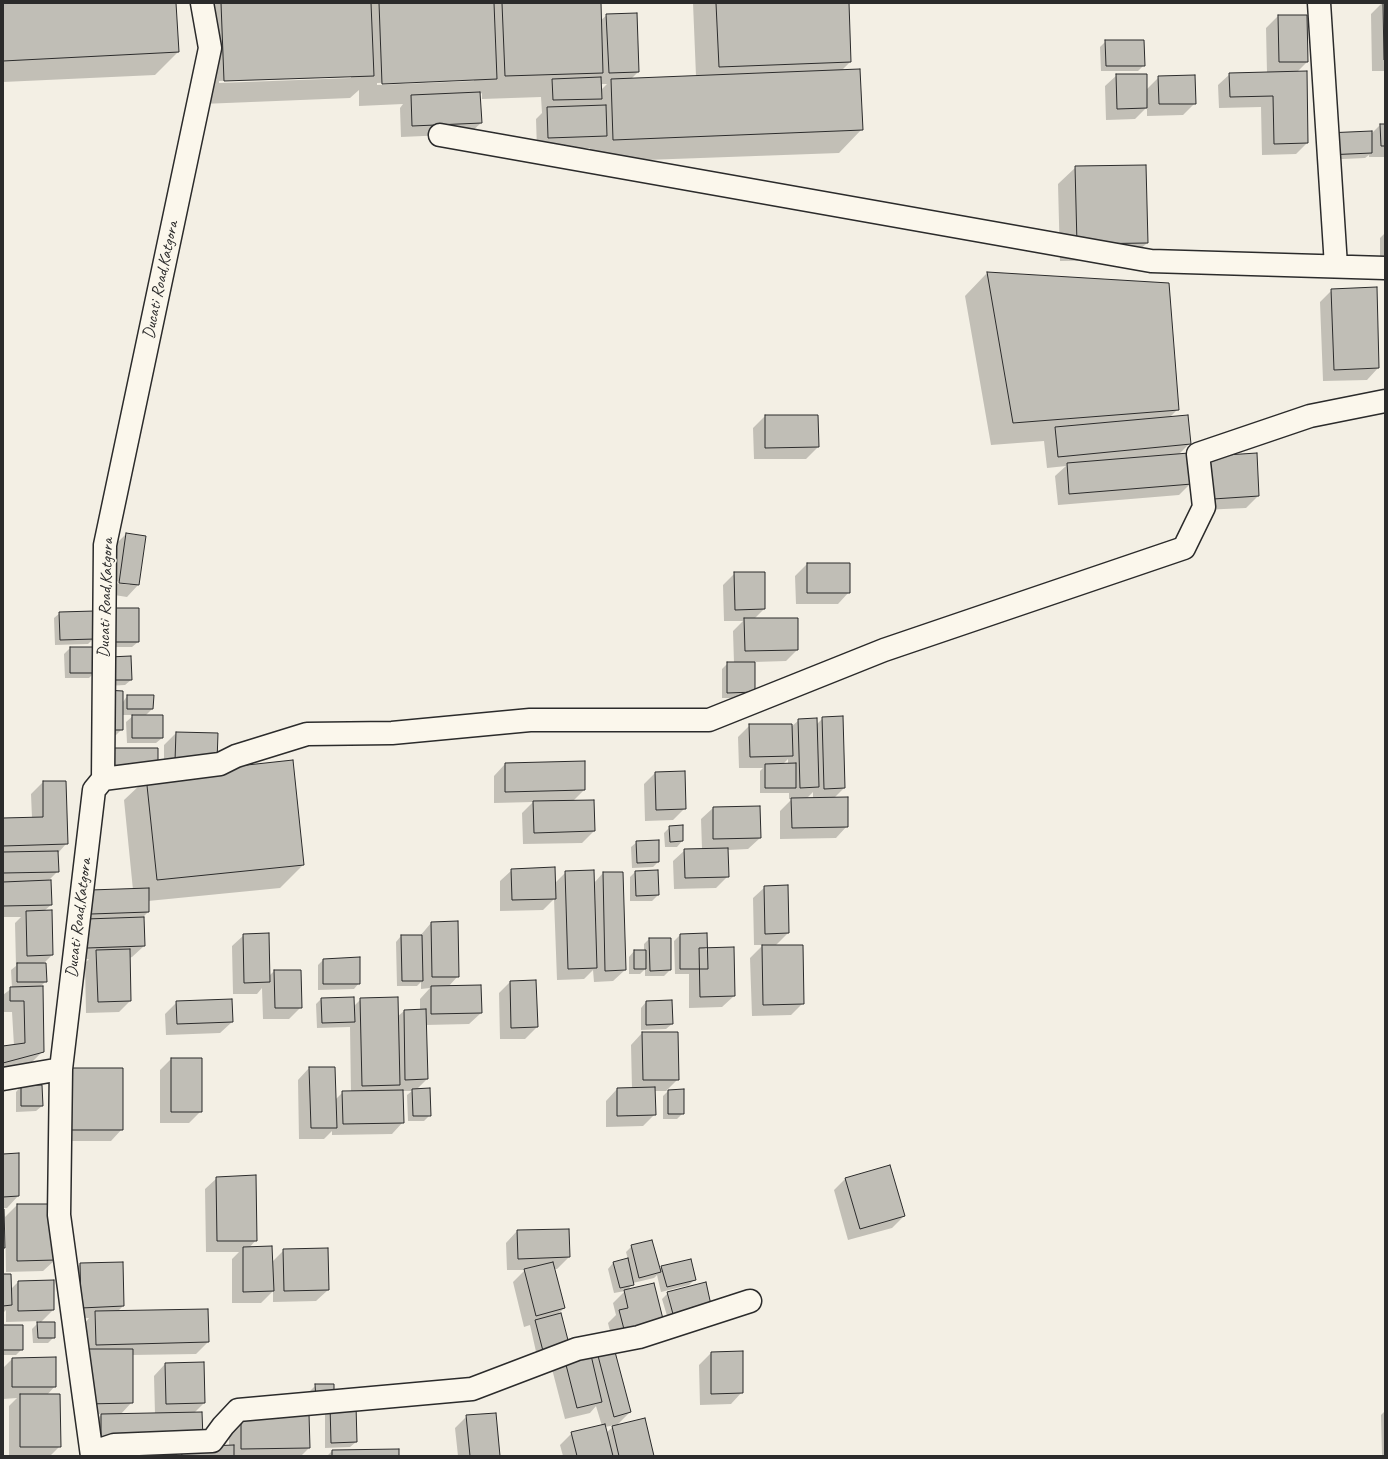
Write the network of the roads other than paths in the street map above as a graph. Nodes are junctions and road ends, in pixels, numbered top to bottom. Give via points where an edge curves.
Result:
1 (202, 3) edge
2 (1319, 3) edge
3 (440, 135) dead end
4 (1336, 266) junction
5 (1385, 268) edge
6 (1385, 401) edge
7 (103, 779) junction
8 (61, 1069) junction
9 (3, 1079) edge
10 (750, 1301) dead end
11 (93, 1456) edge

1 - 7 street, Ducati Road,Katgora via 210,48 105,545
2 - 4 street
3 - 4 street via 1151,261
4 - 5 street
6 - 7 street via 1310,416 1198,454 1204,507 1184,548 884,650 709,720 530,720 392,733 307,734 236,756 220,764
7 - 8 street, Ducati Road,Katgora via 94,790
8 - 9 street
8 - 11 street, Ducati Road,Katgora via 59,1215
10 - 11 street via 639,1337 577,1349 472,1389 238,1410 212,1441 114,1445 96,1451

